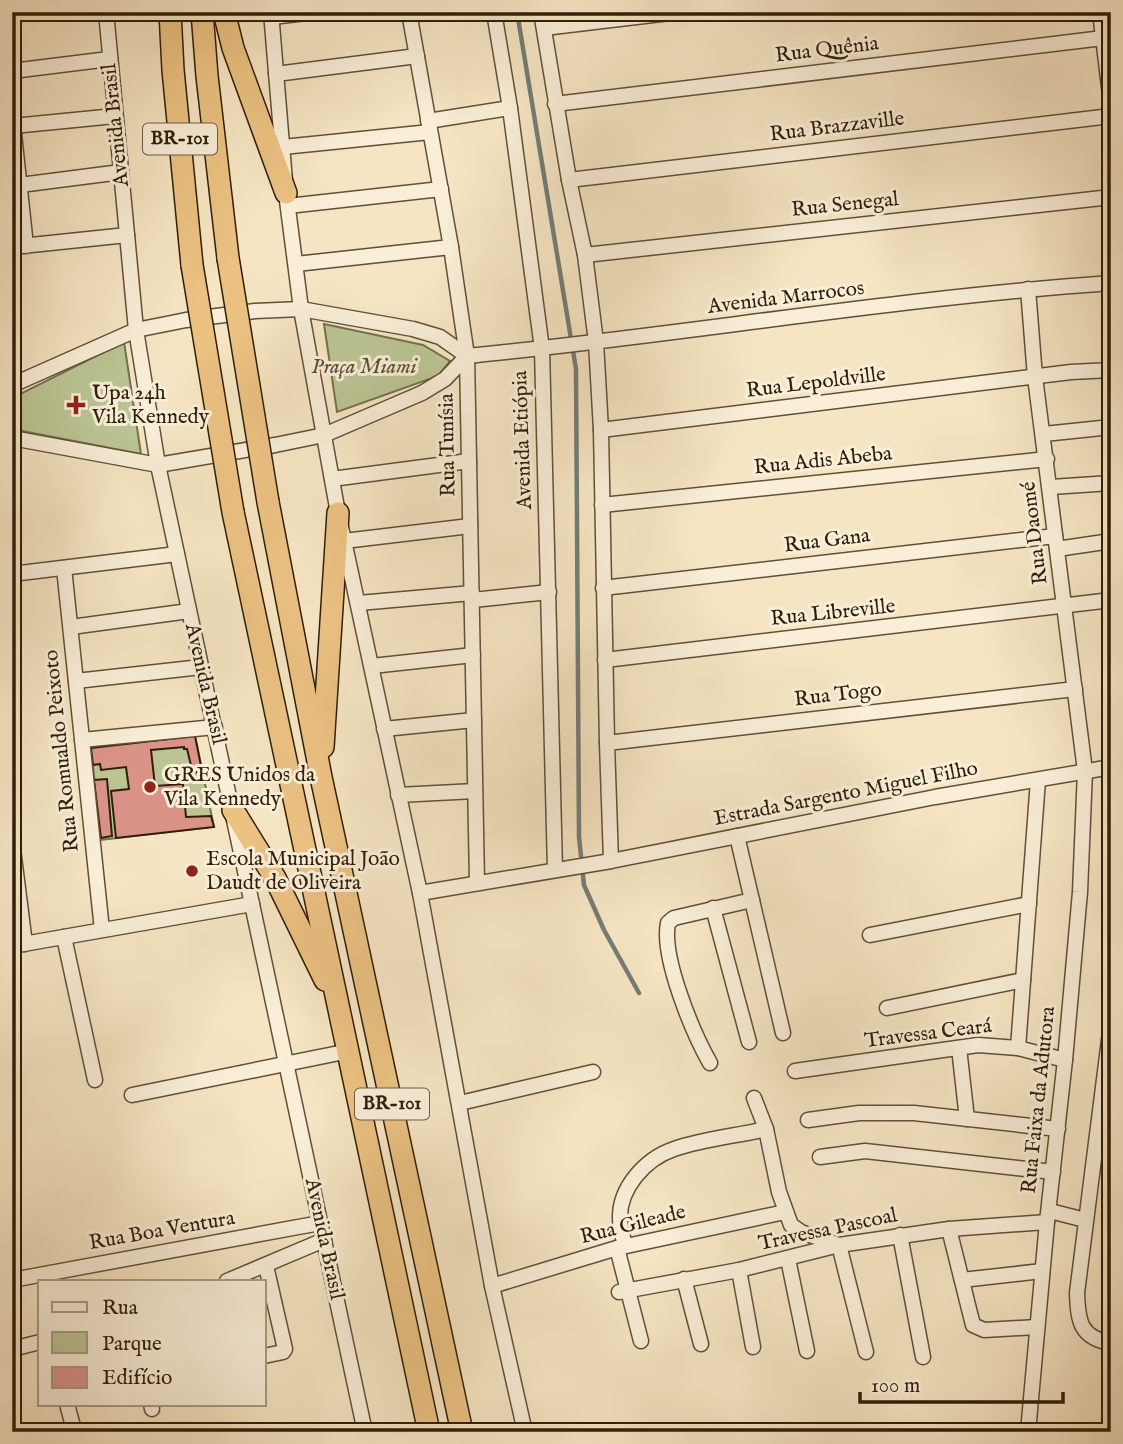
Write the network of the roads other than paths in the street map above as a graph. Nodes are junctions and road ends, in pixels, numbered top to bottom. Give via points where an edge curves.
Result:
1 (106, 12) edge
2 (170, 12) edge
3 (202, 12) edge
4 (224, 12) edge
5 (314, 12) edge
6 (409, 12) edge
7 (495, 12) edge
8 (541, 12) edge
9 (678, 12) edge
10 (1100, 12) edge
11 (272, 15) edge
12 (544, 28) junction
13 (1103, 38) junction
14 (417, 56) junction
15 (109, 59) junction
16 (12, 71) edge
17 (276, 74) junction
18 (555, 104) junction
19 (1111, 104) edge
20 (510, 108) junction
21 (115, 116) junction
22 (1111, 116) edge
23 (13, 121) edge
24 (429, 127) junction
25 (283, 148) junction
26 (121, 172) junction
27 (569, 180) junction
28 (20, 185) junction
29 (441, 189) junction
30 (1111, 197) edge
31 (287, 199) junction
32 (127, 235) junction
33 (19, 247) edge
34 (451, 247) junction
35 (585, 255) junction
36 (296, 264) junction
37 (1111, 283) edge
38 (1028, 289) junction
39 (301, 309) junction
40 (136, 330) junction
41 (591, 343) junction
42 (547, 348) junction
43 (467, 356) junction
44 (1111, 370) edge
45 (1035, 377) junction
46 (12, 385) edge
47 (1111, 427) edge
48 (601, 430) junction
49 (1044, 434) junction
50 (324, 435) junction
51 (12, 438) edge
52 (1047, 460) junction
53 (469, 461) junction
54 (158, 466) junction
55 (332, 478) junction
56 (1111, 483) edge
57 (1051, 487) junction
58 (602, 505) junction
59 (338, 513) junction
60 (470, 526) junction
61 (344, 541) junction
62 (1111, 541) edge
63 (1056, 542) junction
64 (177, 554) junction
65 (64, 568) junction
66 (12, 574) edge
67 (603, 588) junction
68 (549, 592) junction
69 (472, 597) junction
70 (1111, 600) edge
71 (359, 603) junction
72 (1065, 607) junction
73 (189, 611) junction
74 (71, 627) junction
75 (473, 655) junction
76 (605, 660) junction
77 (372, 666) junction
78 (201, 667) junction
79 (76, 681) junction
80 (1074, 690) junction
81 (474, 720) junction
82 (215, 727) junction
83 (384, 729) junction
84 (82, 740) junction
85 (607, 743) junction
86 (1111, 766) edge
87 (1085, 771) junction
88 (321, 777) junction
89 (1038, 780) junction
90 (475, 791) junction
91 (398, 795) junction
92 (233, 810) junction
93 (737, 836) junction
94 (12, 841) edge
95 (611, 861) junction
96 (555, 870) junction
97 (477, 882) junction
98 (420, 893) junction
99 (752, 900) junction
100 (252, 904) junction
101 (1029, 904) junction
102 (713, 908) junction
103 (102, 930) junction
104 (870, 935) dead end
105 (64, 937) junction
106 (18, 945) edge
107 (1023, 980) junction
108 (887, 1008) dead end
109 (341, 1014) junction
110 (1111, 1024) edge
111 (783, 1033) dead end
112 (749, 1042) dead end
113 (958, 1048) junction
114 (1018, 1048) junction
115 (349, 1051) junction
116 (1065, 1060) junction
117 (710, 1063) dead end
118 (286, 1065) junction
119 (795, 1071) dead end
120 (593, 1072) dead end
121 (95, 1080) dead end
122 (132, 1095) dead end
123 (754, 1098) dead end
124 (460, 1103) junction
125 (1105, 1106) edge
126 (967, 1119) junction
127 (808, 1120) dead end
128 (766, 1129) junction
129 (1058, 1129) junction
130 (820, 1157) dead end
131 (1052, 1172) junction
132 (785, 1212) junction
133 (1048, 1217) junction
134 (1085, 1220) junction
135 (320, 1223) junction
136 (949, 1229) junction
137 (900, 1235) junction
138 (324, 1240) junction
139 (839, 1245) junction
140 (621, 1247) junction
141 (789, 1259) junction
142 (266, 1266) junction
143 (739, 1270) junction
144 (1042, 1271) junction
145 (14, 1275) edge
146 (684, 1279) junction
147 (230, 1280) edge
148 (962, 1280) junction
149 (492, 1286) junction
150 (623, 1291) junction
151 (1037, 1327) junction
152 (641, 1341) dead end
153 (38, 1342) edge
154 (1111, 1343) edge
155 (701, 1344) dead end
156 (753, 1347) dead end
157 (12, 1349) edge
158 (807, 1351) dead end
159 (866, 1352) dead end
160 (266, 1356) edge
161 (923, 1357) dead end
162 (68, 1406) edge
163 (74, 1430) edge
164 (365, 1432) edge
165 (429, 1432) edge
166 (462, 1432) edge
167 (524, 1432) edge
168 (1028, 1432) edge

1 - 15 street, Avenida Brasil
2 - 109 highway, BR-101, bridge via 192,265 233,512
3 - 88 highway, BR-101, bridge via 228,258 268,502
4 - 31 highway
5 - 11 street
6 - 14 street, Rua Tunísia
7 - 20 street, Avenida Etiópia
8 - 12 street
9 - 12 street
10 - 13 street
11 - 17 street
12 - 18 street
13 - 18 street, Rua Quênia
13 - 19 street
14 - 17 street
14 - 24 street, Rua Tunísia
15 - 16 street
15 - 21 street, Avenida Brasil
17 - 25 street
18 - 27 street
20 - 24 street
20 - 42 street, Avenida Etiópia
21 - 23 street
21 - 26 street, Avenida Brasil
22 - 27 street, Rua Brazzaville
23 - 28 street
24 - 25 street
24 - 29 street, Rua Tunísia
25 - 31 street
26 - 28 street
26 - 32 street, Avenida Brasil
27 - 35 street
28 - 33 street
29 - 31 street
29 - 34 street, Rua Tunísia
30 - 35 street, Rua Senegal
31 - 36 street
32 - 33 street
32 - 40 street, Avenida Brasil
34 - 36 street
34 - 43 street, Rua Tunísia
35 - 41 street
36 - 39 street
37 - 38 street, Avenida Marrocos
38 - 41 street, Avenida Marrocos
38 - 45 street, Rua Daomé
39 - 40 street via 241,313
39 - 43 street via 412,329 440,337
39 - 50 street
40 - 46 street
40 - 54 street, Avenida Brasil
41 - 42 street, Avenida Marrocos
41 - 48 street
42 - 43 street, Avenida Marrocos
42 - 68 street, Avenida Etiópia
43 - 50 street via 445,379 422,393
43 - 53 street, Rua Tunísia
44 - 45 street, Rua Lepoldville
45 - 48 street, Rua Lepoldville
45 - 49 street, Rua Daomé
47 - 49 street
48 - 58 street
49 - 52 street, Rua Daomé
50 - 54 street
50 - 55 street
51 - 54 street
52 - 57 street, Rua Daomé
52 - 58 street, Rua Adis Abeba
53 - 55 street
53 - 60 street, Rua Tunísia
54 - 64 street, Avenida Brasil
55 - 59 street
56 - 57 street
57 - 63 street, Rua Daomé
58 - 67 street
59 - 61 street
59 - 88 highway
60 - 61 street
60 - 69 street, Rua Tunísia
61 - 71 street
62 - 63 street, Rua Gana
63 - 67 street, Rua Gana
63 - 72 street, Rua Daomé
64 - 65 street
64 - 73 street, Avenida Brasil
65 - 66 street
65 - 74 street, Rua Romualdo Peixoto
67 - 76 street
68 - 69 street
68 - 96 street, Avenida Etiópia
69 - 71 street
69 - 75 street, Rua Tunísia
70 - 72 street, Rua Libreville
71 - 77 street
72 - 76 street, Rua Libreville
72 - 80 street, Rua Daomé
73 - 74 street
73 - 78 street, Avenida Brasil
74 - 79 street, Rua Romualdo Peixoto
75 - 77 street
75 - 81 street, Rua Tunísia
76 - 85 street
77 - 83 street
78 - 79 street
78 - 82 street, Avenida Brasil
79 - 84 street, Rua Romualdo Peixoto
80 - 85 street, Rua Togo
80 - 87 street, Rua Daomé
81 - 83 street
81 - 90 street, Rua Tunísia
82 - 84 street
82 - 92 street, Avenida Brasil
83 - 91 street
84 - 103 street, Rua Romualdo Peixoto
85 - 95 street
86 - 87 street, Estrada Sargento Miguel Filho
87 - 89 street, Estrada Sargento Miguel Filho
87 - 116 street, Rua Faixa da Adutora
88 - 166 highway, BR-101
89 - 93 street, Estrada Sargento Miguel Filho
89 - 101 street
90 - 91 street
90 - 97 street, Rua Tunísia
91 - 98 street
92 - 100 street, Avenida Brasil
92 - 109 highway via 275,878
93 - 95 street, Estrada Sargento Miguel Filho
93 - 99 street
94 - 106 street
95 - 96 street, Estrada Sargento Miguel Filho
96 - 97 street
97 - 98 street
98 - 124 street
99 - 102 street
99 - 111 street
100 - 103 street
100 - 118 street, Avenida Brasil
101 - 104 street
101 - 107 street
102 - 112 street
102 - 117 street via 674,918 666,929 681,999
103 - 105 street
105 - 106 street
105 - 121 street
107 - 108 street
107 - 114 street
109 - 115 highway, BR-101
110 - 125 street
113 - 114 street, Travessa Ceará
113 - 119 street, Travessa Ceará
113 - 126 street
114 - 116 street, Travessa Ceará
115 - 118 street
115 - 165 highway, BR-101
116 - 129 street, Rua Faixa da Adutora
118 - 122 street
118 - 135 street, Avenida Brasil
120 - 124 street
123 - 128 street
124 - 149 street
125 - 134 street
126 - 127 street via 883,1113
126 - 129 street
128 - 132 street
128 - 140 street via 674,1149 647,1165 623,1197
129 - 131 street, Rua Faixa da Adutora
130 - 131 street via 865,1151
131 - 133 street, Rua Faixa da Adutora
132 - 139 street via 801,1232
132 - 140 street, Rua Gileade
133 - 134 street, Travessa Pascoal
133 - 136 street, Travessa Pascoal
133 - 144 street, Rua Faixa da Adutora
134 - 154 street via 1077,1293 1081,1324 1090,1336
135 - 138 street, Avenida Brasil
135 - 145 street, Rua Boa Ventura
136 - 137 street, Travessa Pascoal
136 - 148 street
137 - 139 street, Travessa Pascoal
137 - 161 street
138 - 142 street
138 - 164 street, Avenida Brasil
139 - 141 street, Travessa Pascoal
139 - 159 street
140 - 149 street, Rua Gileade
140 - 150 street
141 - 143 street, Travessa Pascoal
141 - 158 street
142 - 147 street
142 - 160 street via 284,1342 283,1352
143 - 146 street, Travessa Pascoal
143 - 156 street
144 - 148 street
144 - 151 street, Rua Faixa da Adutora
146 - 150 street, Travessa Pascoal
146 - 155 street
148 - 151 street via 977,1329
149 - 167 street
150 - 152 street
151 - 168 street, Rua Faixa da Adutora
153 - 157 street
162 - 163 street

